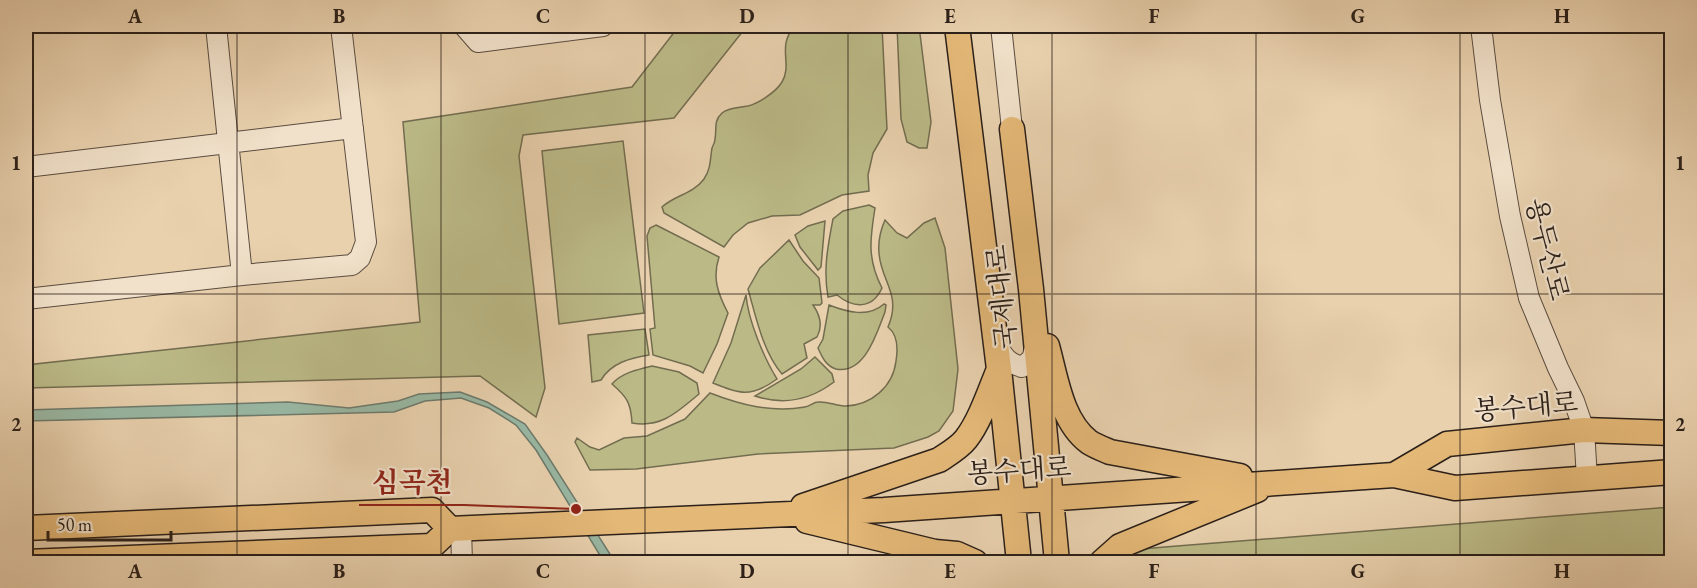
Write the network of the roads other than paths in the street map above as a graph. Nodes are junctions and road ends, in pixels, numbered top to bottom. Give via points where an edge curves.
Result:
1 (216, 26) edge
2 (341, 26) edge
3 (464, 26) edge
4 (603, 26) edge
5 (957, 26) edge
6 (1001, 26) edge
7 (1481, 26) edge
8 (353, 128) junction
9 (1012, 129) joint
10 (228, 144) junction
11 (26, 167) edge
12 (242, 274) junction
13 (1031, 289) junction
14 (26, 299) edge
15 (996, 343) junction
16 (1036, 344) junction
17 (999, 369) junction
18 (1584, 430) junction
19 (1671, 433) edge
20 (1671, 472) edge
21 (1394, 476) junction
22 (1587, 478) junction
23 (1276, 482) junction
24 (1051, 498) junction
25 (1014, 501) junction
26 (778, 515) junction
27 (26, 528) edge
28 (456, 528) junction
29 (26, 562) edge
30 (462, 562) edge
31 (975, 562) edge
32 (1019, 562) edge
33 (1057, 562) edge
34 (1102, 562) edge

1 - 10 street
2 - 8 street
3 - 4 street via 478,42
5 - 15 main road, 국제대로
6 - 9 street, 국제대로
7 - 18 street, 용두산로 via 1508,204 1529,298
8 - 10 street
8 - 12 street via 366,242 360,258 352,265
9 - 13 main road, 국제대로
10 - 11 street
10 - 12 street
12 - 14 street
13 - 16 main road, 국제대로
13 - 23 main road via 1067,413 1090,444 1110,452
15 - 16 street via 1005,359 1022,367 1032,359
15 - 17 main road, 국제대로
16 - 24 main road, 국제대로
17 - 25 main road, 국제대로
17 - 26 main road via 973,427 953,451 939,460
18 - 19 main road, 봉수대로
18 - 21 main road, 봉수대로 via 1447,444
18 - 22 street, 용두산로
20 - 22 main road, 봉수대로
21 - 22 main road, 봉수대로 via 1455,488
21 - 23 main road, 봉수대로
23 - 24 main road, 봉수대로
23 - 34 main road via 1120,546
24 - 25 main road, 봉수대로
24 - 33 main road, 국제대로
25 - 26 main road, 봉수대로
25 - 32 main road, 국제대로
26 - 28 main road, 봉수대로
26 - 31 main road via 957,554
27 - 28 main road via 432,510
28 - 29 main road via 432,546
28 - 30 street

